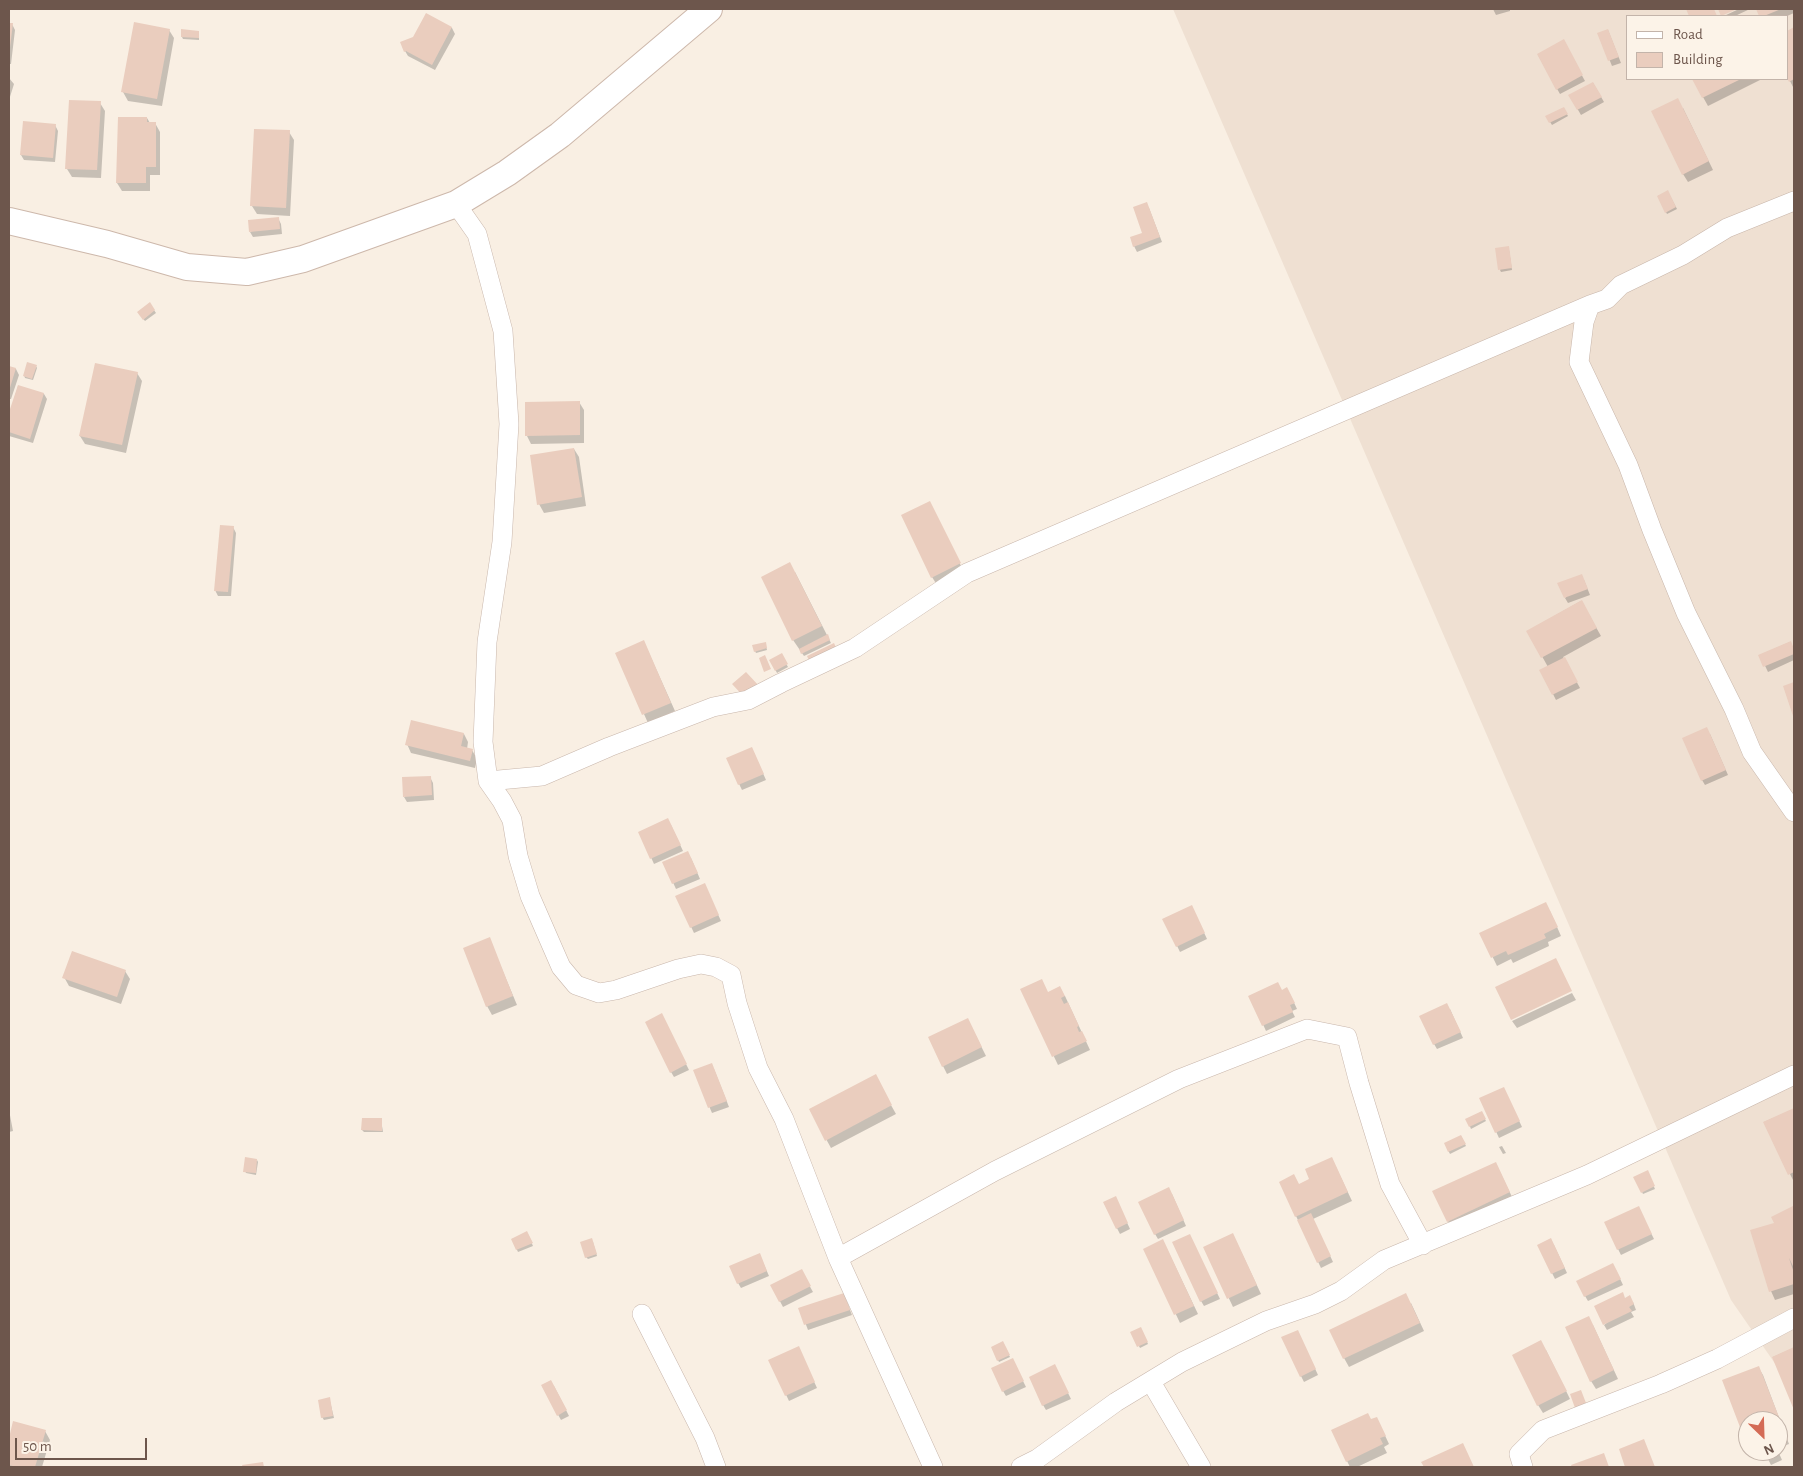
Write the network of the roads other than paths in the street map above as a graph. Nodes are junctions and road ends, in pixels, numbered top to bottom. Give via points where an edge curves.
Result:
1 (709, 9) edge
2 (1794, 200) edge
3 (456, 204) junction
4 (9, 221) edge
5 (1590, 305) junction
6 (488, 781) junction
7 (1794, 812) edge
8 (1794, 1075) edge
9 (1422, 1245) junction
10 (838, 1258) junction
11 (642, 1314) dead end
12 (1794, 1318) edge
13 (1151, 1382) junction
14 (716, 1467) edge
15 (933, 1467) edge
16 (1021, 1467) edge
17 (1201, 1467) edge
18 (1523, 1467) edge

1 - 3 street via 560,135
2 - 5 street via 1727,228 1683,255 1620,286 1607,299
3 - 4 street via 303,259 247,272 187,267
3 - 6 street via 477,234 503,332 509,424 502,542 486,642 483,742
5 - 6 street via 967,573 855,648 748,700 713,707 542,776
5 - 7 street via 1584,322 1579,362 1628,464 1686,612 1752,752
6 - 10 street via 512,820 530,896 561,967 576,985 599,993 701,964 731,975 758,1068 784,1119
8 - 9 street via 1587,1175
9 - 10 street via 1390,1184 1347,1037 1307,1029 1179,1079 995,1171
9 - 13 street via 1384,1260 1341,1291 1266,1321 1182,1362
10 - 15 street
11 - 14 street via 705,1438
12 - 18 street via 1717,1359 1543,1430 1519,1454
13 - 16 street
13 - 17 street

